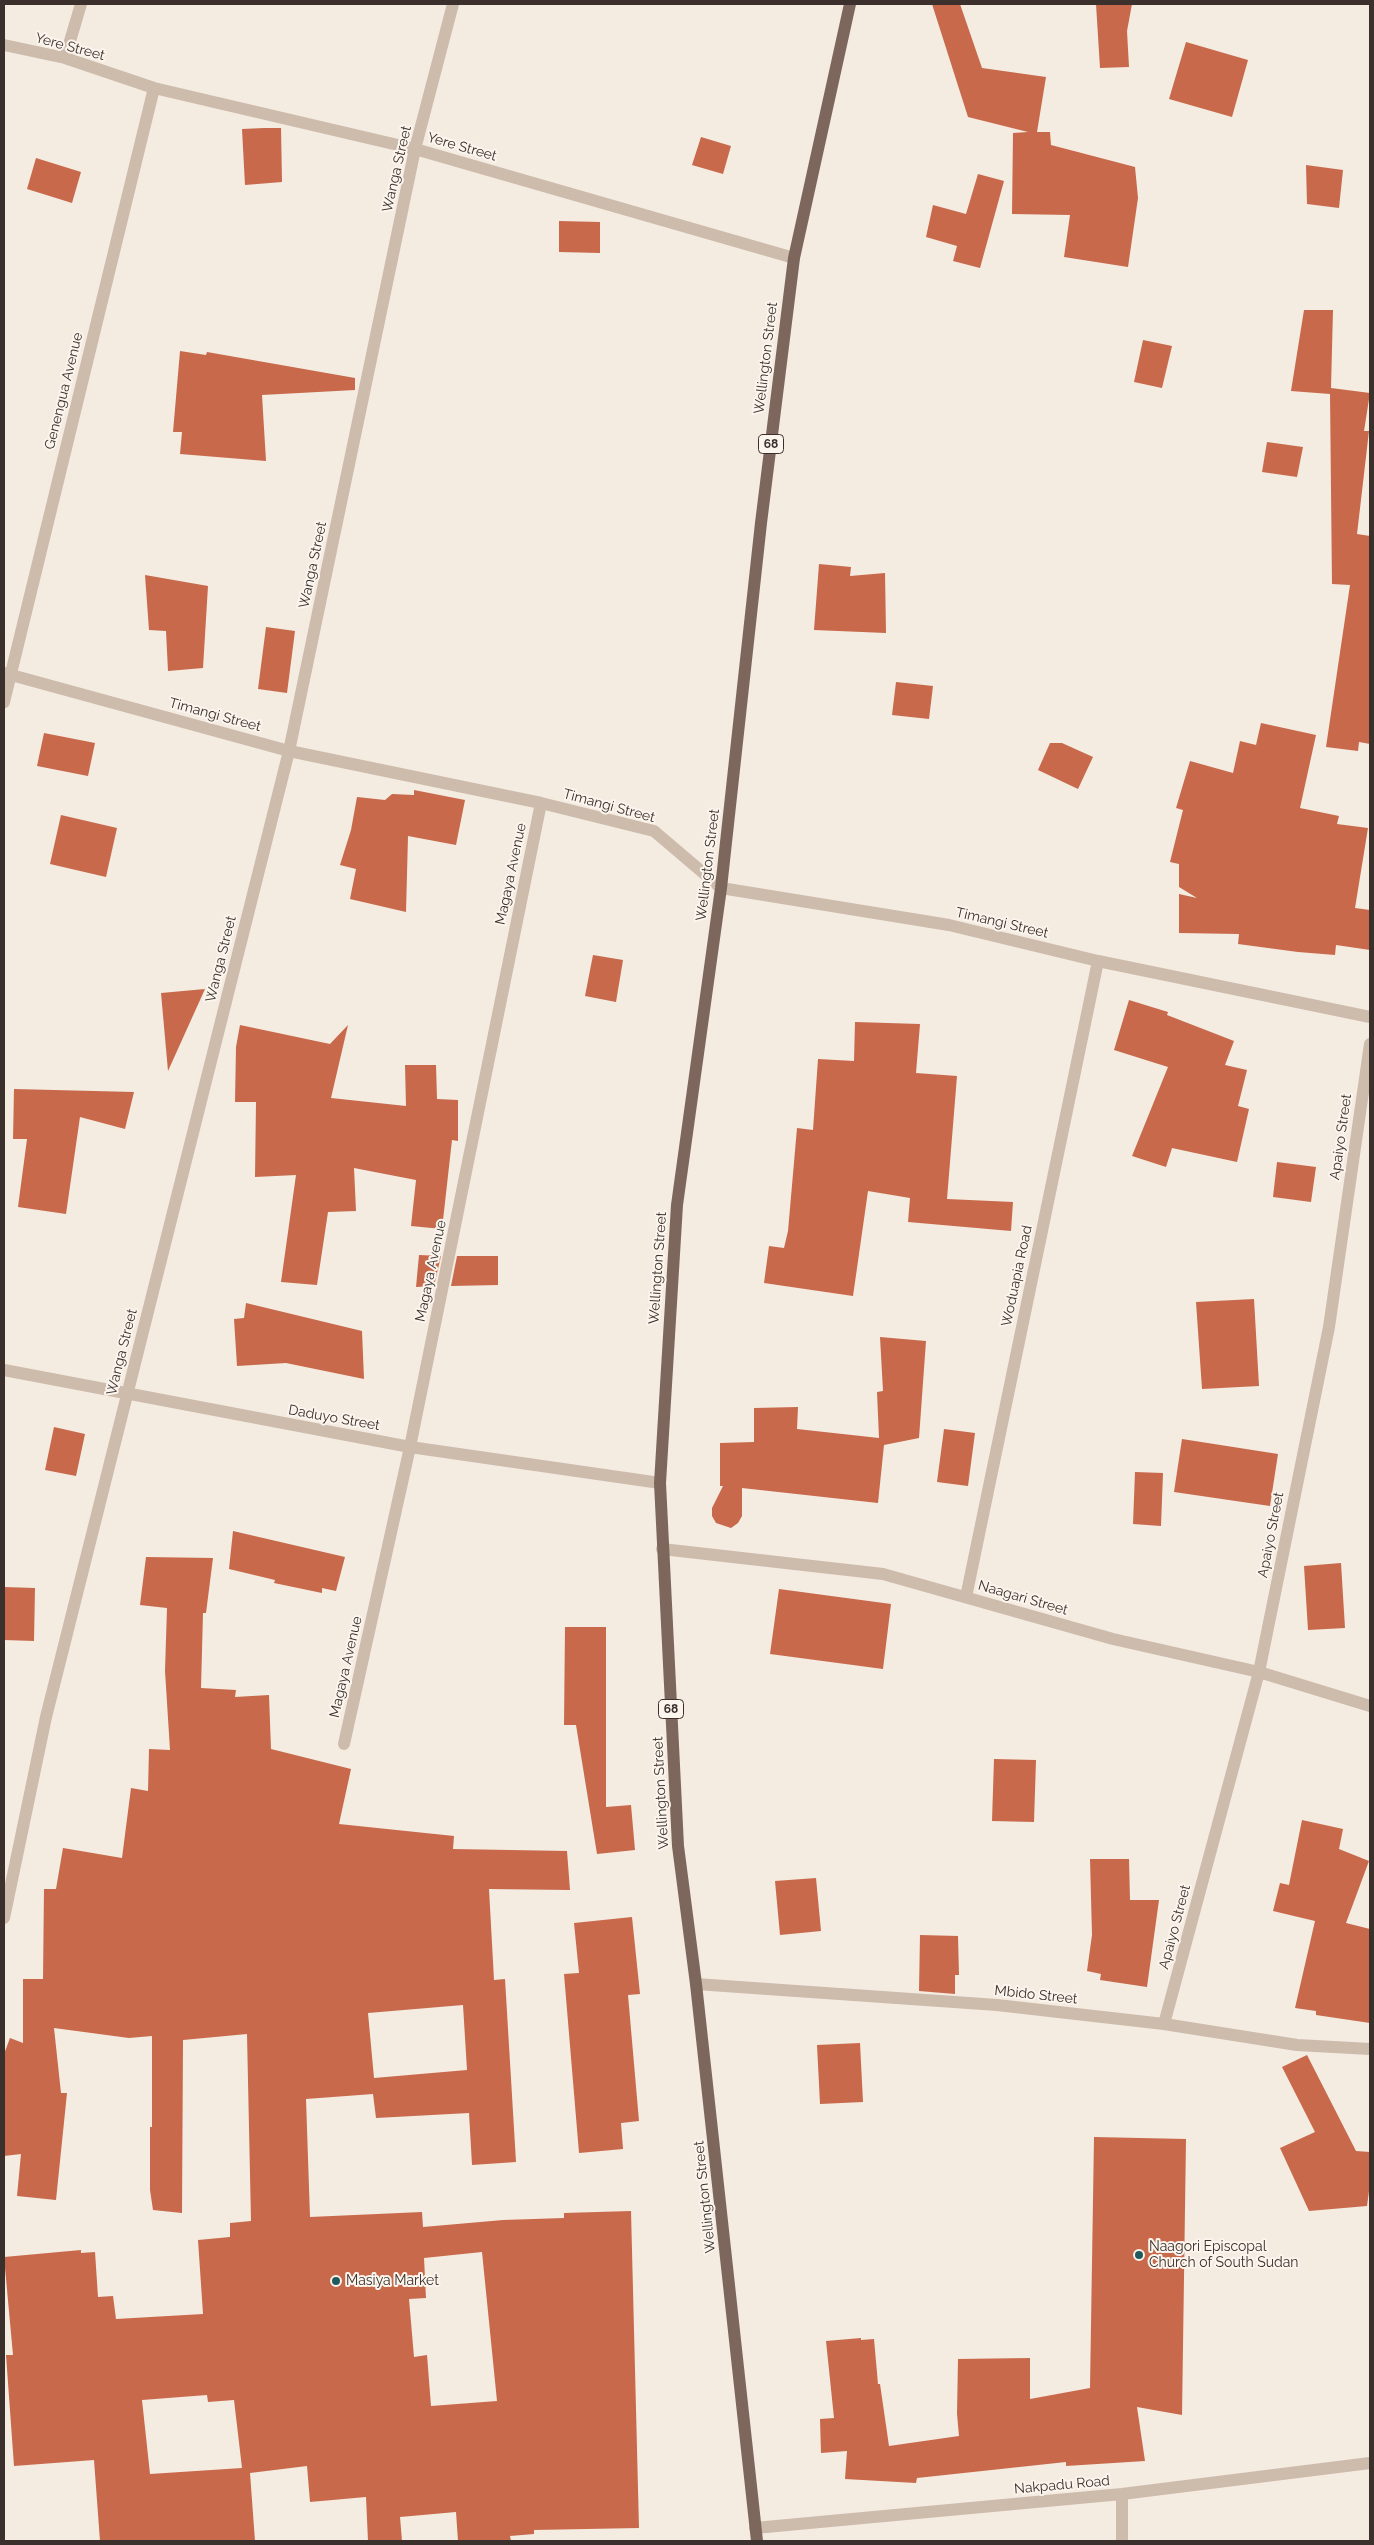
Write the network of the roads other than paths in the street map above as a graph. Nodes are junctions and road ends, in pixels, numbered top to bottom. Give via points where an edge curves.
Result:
1 (81, 4) edge
2 (453, 4) edge
3 (850, 4) edge
4 (4, 45) edge
5 (65, 58) junction
6 (154, 88) junction
7 (415, 149) junction
8 (794, 258) junction
9 (7, 674) edge
10 (4, 702) edge
11 (289, 751) junction
12 (541, 803) junction
13 (721, 888) junction
14 (1098, 961) junction
15 (1370, 1017) edge
16 (1370, 1044) edge
17 (4, 1370) edge
18 (126, 1395) junction
19 (410, 1447) junction
20 (660, 1483) junction
21 (662, 1549) junction
22 (966, 1597) junction
23 (1259, 1672) junction
24 (1370, 1706) edge
25 (344, 1744) dead end
26 (4, 1918) edge
27 (696, 1984) junction
28 (1164, 2024) junction
29 (1370, 2049) edge
30 (1370, 2463) edge
31 (1122, 2494) junction
32 (755, 2528) junction
33 (757, 2541) edge
34 (1122, 2541) edge

1 - 5 street
2 - 7 street, Wanga Street
3 - 8 main road, Wellington Street / 68
4 - 5 street, Yere Street
5 - 6 street, Yere Street
6 - 7 street, Yere Street
6 - 9 street, Genengua Avenue
7 - 8 street, Yere Street
7 - 11 street, Wanga Street
8 - 13 main road, Wellington Street / 68
9 - 10 street, Genengua Avenue
9 - 11 street, Timangi Street
11 - 12 street, Timangi Street
11 - 18 street, Wanga Street
12 - 13 street, Timangi Street via 654,831
12 - 19 street, Magaya Avenue
13 - 14 street, Timangi Street via 949,925
13 - 20 main road, Wellington Street / 68 via 677,1205
14 - 15 street, Timangi Street
14 - 22 street, Woduapia Road
16 - 23 street, Apaiyo Street via 1329,1327
17 - 18 street, Daduyo Street
18 - 19 street, Daduyo Street
18 - 26 street, Wanga Street via 46,1717
19 - 20 street, Daduyo Street
19 - 25 street, Magaya Avenue
20 - 21 main road, Wellington Street / 68
21 - 22 street, Naagari Street via 883,1574
21 - 27 main road, Wellington Street / 68 via 678,1846
22 - 23 street, Naagari Street via 1113,1639
23 - 24 street, Naagari Street
23 - 28 street, Apaiyo Street
27 - 28 street, Mbido Street via 996,2005
27 - 32 main road, Wellington Street / 68
28 - 29 street, Mbido Street via 1297,2045
30 - 31 street, Nakpadu Road
31 - 32 street, Nakpadu Road
31 - 34 street
32 - 33 main road, Wellington Street / 68

